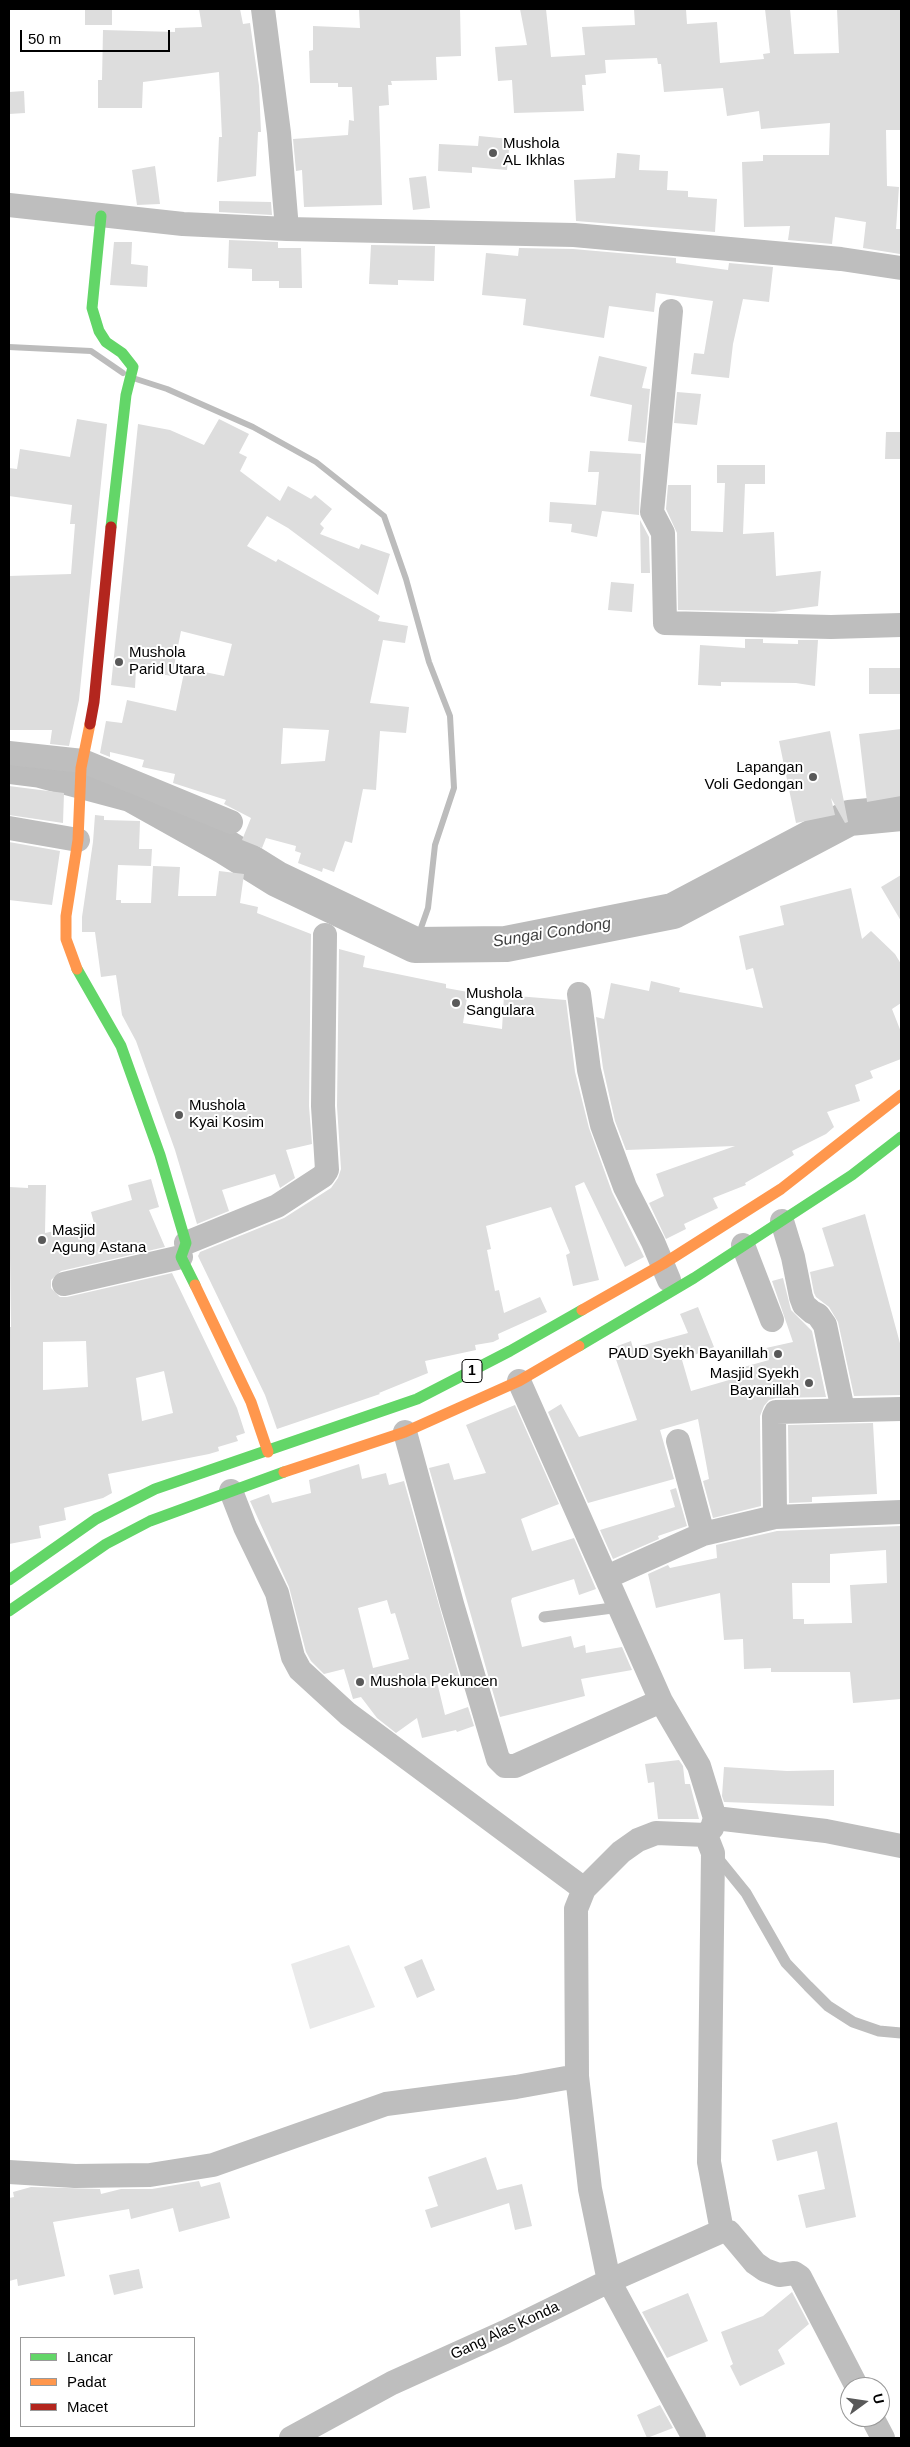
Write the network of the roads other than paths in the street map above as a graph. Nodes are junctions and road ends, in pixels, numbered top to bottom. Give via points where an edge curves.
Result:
1 (263, 9) edge
2 (9, 205) edge
3 (101, 216) junction
4 (287, 229) junction
5 (901, 268) edge
6 (671, 311) dead end
7 (901, 625) edge
8 (9, 753) edge
9 (82, 764) junction
10 (231, 822) dead end
11 (9, 828) edge
12 (78, 840) junction
13 (325, 935) dead end
14 (579, 994) dead end
15 (901, 1095) edge
16 (901, 1137) edge
17 (782, 1221) junction
18 (743, 1245) junction
19 (183, 1250) junction
20 (663, 1264) junction
21 (64, 1284) dead end
22 (672, 1290) junction
23 (772, 1320) dead end
24 (519, 1380) junction
25 (901, 1409) edge
26 (843, 1410) junction
27 (405, 1432) junction
28 (678, 1441) dead end
29 (268, 1452) junction
30 (231, 1491) junction
31 (901, 1512) edge
32 (775, 1517) junction
33 (703, 1534) junction
34 (607, 1577) junction
35 (9, 1580) edge
36 (620, 1607) junction
37 (9, 1611) edge
38 (544, 1617) dead end
39 (660, 1701) junction
40 (711, 1835) junction
41 (901, 1846) edge
42 (584, 1889) junction
43 (901, 2033) edge
44 (577, 2076) junction
45 (9, 2172) edge
46 (722, 2231) junction
47 (609, 2281) junction
48 (852, 2377) edge
49 (291, 2438) edge
50 (694, 2438) edge

1 - 4 street via 278,123
2 - 3 street
3 - 4 street
3 - 9 main road via 92,308 106,342 133,367 126,395 94,702
4 - 5 street via 574,236 841,259
6 - 7 street via 652,512 663,533 666,623 831,627
8 - 9 street
9 - 10 street
9 - 12 main road
11 - 12 street
12 - 19 main road via 66,916 67,946 121,1046 160,1155
13 - 19 street via 323,1106 327,1170 323,1176 277,1206
14 - 20 street via 590,1078 604,1132 625,1187
15 - 20 main road, 1 via 781,1189
16 - 17 main road, 1 via 852,1175
17 - 18 main road, 1
17 - 26 street via 804,1305 825,1325
18 - 22 main road, 1
18 - 23 street
19 - 21 street
19 - 29 main road via 251,1402
20 - 22 street
20 - 29 main road, 1 via 417,1400
22 - 24 main road, 1
24 - 27 main road, 1
24 - 34 street
25 - 26 street
26 - 32 street via 774,1414
27 - 30 main road, 1
27 - 39 street via 495,1750 504,1766 515,1766
28 - 33 street
29 - 35 main road, 1 via 147,1493 96,1519
30 - 37 main road, 1 via 150,1521 106,1544
30 - 42 street via 277,1593 293,1657 300,1670 348,1714
31 - 32 street
32 - 33 street
33 - 34 street
34 - 36 street
36 - 38 lane
36 - 39 street
39 - 40 street via 699,1766
40 - 41 street via 826,1832
40 - 42 street via 656,1833 638,1840 621,1852
40 - 43 lane via 786,1962 808,1986 828,2006 853,2022 879,2031
40 - 46 street via 709,2162
42 - 44 street via 576,1909
44 - 45 street via 386,2104 213,2164 134,2175
44 - 47 street via 590,2189
46 - 47 street, Gang Alas Konda
46 - 48 street via 729,2232 765,2270 779,2275 794,2273 800,2277
47 - 49 street, Gang Alas Konda via 392,2382
47 - 50 street

